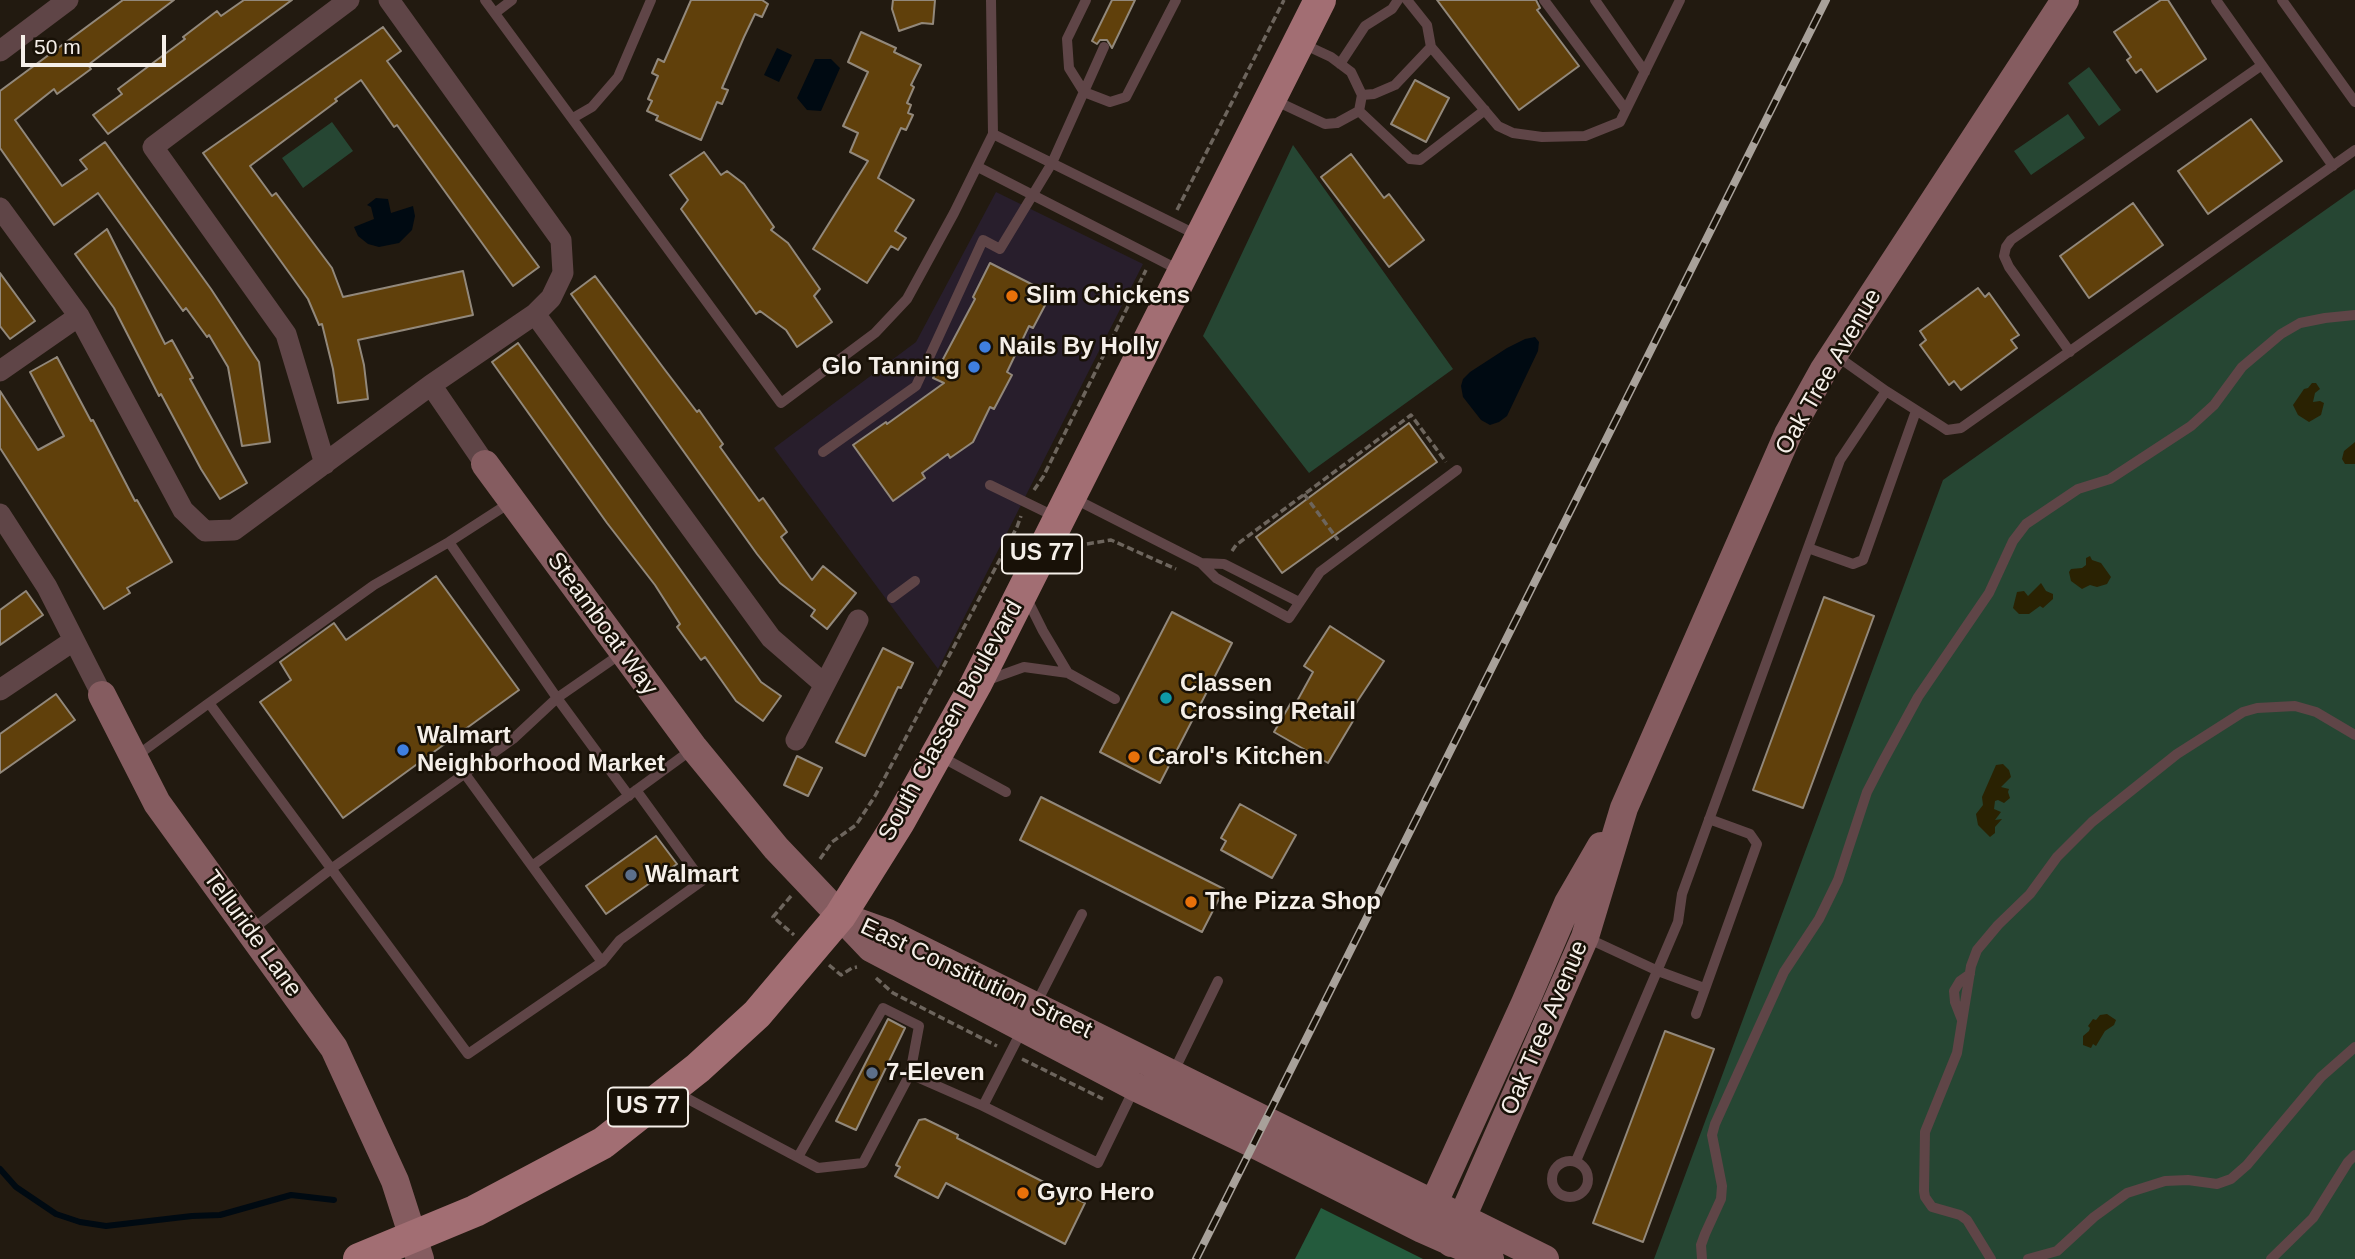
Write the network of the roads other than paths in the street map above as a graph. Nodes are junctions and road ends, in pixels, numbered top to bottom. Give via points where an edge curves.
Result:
1 (68, 0) edge
2 (349, 0) edge
3 (389, 0) edge
4 (485, 0) edge
5 (512, 0) edge
6 (651, 0) edge
7 (991, 0) edge
8 (1086, 0) edge
9 (1176, 0) edge
10 (1320, 0) edge
11 (1398, 0) edge
12 (1407, 0) edge
13 (1544, 0) edge
14 (1595, 0) edge
15 (1680, 0) edge
16 (2065, 0) edge
17 (2216, 0) edge
18 (2282, 0) edge
19 (495, 13) junction
20 (1299, 43) junction
21 (1104, 47) dead end
22 (1431, 47) junction
23 (0, 51) edge
24 (1340, 64) junction
25 (2262, 65) junction
26 (1645, 72) junction
27 (1084, 92) junction
28 (1362, 95) junction
29 (1271, 99) junction
30 (2355, 102) edge
31 (1485, 110) junction
32 (1626, 110) junction
33 (1359, 111) junction
34 (573, 118) junction
35 (993, 134) junction
36 (2355, 150) edge
37 (1052, 163) junction
38 (2333, 166) junction
39 (978, 167) junction
40 (1032, 195) junction
41 (0, 208) edge
42 (1201, 237) junction
43 (1183, 272) junction
44 (535, 314) junction
45 (2355, 315) edge
46 (79, 316) junction
47 (2070, 352) junction
48 (1834, 354) junction
49 (0, 370) edge
50 (431, 385) junction
51 (1886, 391) junction
52 (1916, 411) junction
53 (823, 452) dead end
54 (324, 464) junction
55 (485, 464) joint
56 (1453, 468) road end
57 (990, 485) dead end
58 (511, 502) junction
59 (1065, 508) junction
60 (0, 514) edge
61 (449, 542) junction
62 (1808, 548) junction
63 (1202, 563) junction
64 (915, 581) dead end
65 (1023, 591) junction
66 (892, 598) dead end
67 (1299, 602) junction
68 (858, 620) dead end
69 (73, 641) junction
70 (622, 653) junction
71 (1068, 673) junction
72 (824, 684) junction
73 (976, 684) junction
74 (0, 690) edge
75 (102, 695) joint
76 (557, 698) junction
77 (1115, 699) dead end
78 (209, 703) junction
79 (2355, 735) edge
80 (796, 740) dead end
81 (694, 748) junction
82 (937, 755) junction
83 (134, 758) junction
84 (465, 775) junction
85 (1006, 792) dead end
86 (632, 793) junction
87 (1624, 808) junction
88 (1709, 819) junction
89 (532, 866) junction
90 (331, 870) junction
91 (1082, 914) dead end
92 (840, 916) junction
93 (250, 931) junction
94 (1585, 937) junction
95 (602, 962) junction
96 (1658, 971) junction
97 (1218, 981) dead end
98 (1704, 988) junction
99 (1525, 1003) junction
100 (1551, 1013) junction
101 (1696, 1014) dead end
102 (1029, 1016) junction
103 (2355, 1047) edge
104 (910, 1074) junction
105 (1172, 1074) junction
106 (1135, 1087) junction
107 (671, 1090) junction
108 (983, 1105) junction
109 (2355, 1155) edge
110 (798, 1157) junction
111 (1576, 1161) dead end
112 (1434, 1203) junction
113 (1422, 1229) junction
114 (1457, 1231) junction
115 (416, 1248) edge
116 (359, 1259) edge
117 (1490, 1259) edge
118 (1545, 1259) edge
119 (1702, 1259) edge
120 (1991, 1259) edge
121 (2028, 1259) edge
122 (2271, 1259) edge

1 - 23 street
2 - 54 street via 153,147 286,334
3 - 44 street via 561,240 563,273 551,298
4 - 19 lane
5 - 19 lane
6 - 34 lane via 618,77 592,107
7 - 35 lane
8 - 27 lane via 1067,39 1069,68
9 - 27 lane via 1126,97 1110,102
10 - 20 main road, South Classen Boulevard / US 77
11 - 24 lane via 1392,9 1364,26
12 - 22 lane via 1427,25
13 - 32 lane
14 - 26 lane
15 - 26 lane
16 - 48 street, Oak Tree Avenue
17 - 25 lane
18 - 30 lane
19 - 34 lane
20 - 24 lane
20 - 29 main road, South Classen Boulevard / US 77
21 - 27 lane
22 - 28 lane via 1395,85
22 - 31 lane
24 - 28 lane via 1351,72
25 - 38 lane
25 - 47 lane via 2006,247 2009,267
26 - 32 lane
27 - 37 lane
28 - 33 lane
29 - 33 lane via 1325,124
29 - 42 main road, South Classen Boulevard / US 77
31 - 32 lane via 1498,126 1542,137 1585,136 1620,122
31 - 33 lane via 1420,160 1410,159
34 - 39 lane via 781,403 874,333 907,299
35 - 37 lane
35 - 39 lane
36 - 38 lane
37 - 40 lane
37 - 42 lane
38 - 47 lane
39 - 40 lane
40 - 43 lane
40 - 53 lane via 1000,249 983,240 916,386
41 - 46 street
42 - 43 main road, South Classen Boulevard / US 77
43 - 59 main road, South Classen Boulevard / US 77
44 - 50 street
44 - 72 street via 771,638
45 - 119 lane via 2300,323 2281,334 2242,367 2214,405 2191,426 2110,479 2078,489 2026,524 2013,541 1989,593 1924,688 1867,792 1838,880 1784,972 1720,1111 1712,1135 1721,1199 1701,1245
46 - 49 street
46 - 54 street via 183,509 205,531 233,530
47 - 52 lane via 1961,429 1947,430
48 - 51 lane
48 - 87 street, Oak Tree Avenue via 1788,434
50 - 54 street
50 - 55 street, Steamboat Way
51 - 52 lane
51 - 62 lane via 1840,460
52 - 62 lane via 1866,556 1853,564
55 - 58 street, Steamboat Way
56 - 67 lane via 1320,572
57 - 59 lane via 1028,503
58 - 61 lane
58 - 70 street, Steamboat Way
59 - 63 lane
59 - 65 main road, South Classen Boulevard / US 77
60 - 69 street, Telluride Lane via 47,587
61 - 76 lane
61 - 78 lane via 374,585
62 - 88 lane
63 - 67 lane via 1224,564
63 - 67 lane via 1216,578 1289,618
64 - 66 lane
65 - 71 lane
65 - 73 main road, South Classen Boulevard / US 77
68 - 72 street
69 - 74 street
69 - 75 street, Telluride Lane
70 - 76 lane
70 - 81 street, Steamboat Way
71 - 73 lane via 1024,667
71 - 77 lane
72 - 80 street
73 - 82 main road, South Classen Boulevard / US 77
75 - 83 street, Telluride Lane
76 - 84 lane
76 - 86 lane
78 - 83 lane
78 - 90 lane
79 - 120 lane via 2316,712 2295,706 2242,712 2159,768 2077,836 1977,950 1957,1053 1925,1132 1924,1191 1932,1207 1966,1220
81 - 86 lane
81 - 92 street, Steamboat Way via 776,848
82 - 85 lane
82 - 92 main road, South Classen Boulevard / US 77
83 - 93 street, Telluride Lane via 157,803
84 - 89 lane
84 - 90 lane
86 - 89 lane
86 - 95 lane via 702,881 620,940
87 - 94 street, Oak Tree Avenue
87 - 99 street, Oak Tree Avenue via 1568,903
88 - 96 lane
88 - 98 lane via 1750,834 1757,845
89 - 95 lane
90 - 93 lane
90 - 95 lane via 468,1054
91 - 102 lane
92 - 102 street, East Constitution Street via 871,948
92 - 107 main road, South Classen Boulevard / US 77 via 757,1014
93 - 115 street, Telluride Lane via 334,1048 395,1181
94 - 96 lane
94 - 100 street, Oak Tree Avenue
96 - 98 lane
96 - 111 lane
97 - 105 lane
98 - 101 lane
99 - 100 street
99 - 112 street, Oak Tree Avenue
100 - 114 street, Oak Tree Avenue
102 - 105 street, East Constitution Street
102 - 106 street, East Constitution Street
102 - 108 lane
103 - 121 lane via 2321,1077 2231,1179 2217,1184 2165,1181 2137,1189 2110,1204 2057,1251
104 - 108 lane
104 - 110 lane via 863,1164 818,1168
104 - 110 lane via 919,1026 883,1008
105 - 112 street, East Constitution Street
106 - 108 lane via 1098,1163
106 - 113 street, East Constitution Street
107 - 110 lane
107 - 115 main road, South Classen Boulevard / US 77 via 603,1143
109 - 122 lane via 2313,1218
112 - 113 street, Oak Tree Avenue
112 - 114 street, East Constitution Street
113 - 114 street, East Constitution Street
114 - 117 street, East Constitution Street
114 - 118 street, East Constitution Street
115 - 116 main road, US 77

